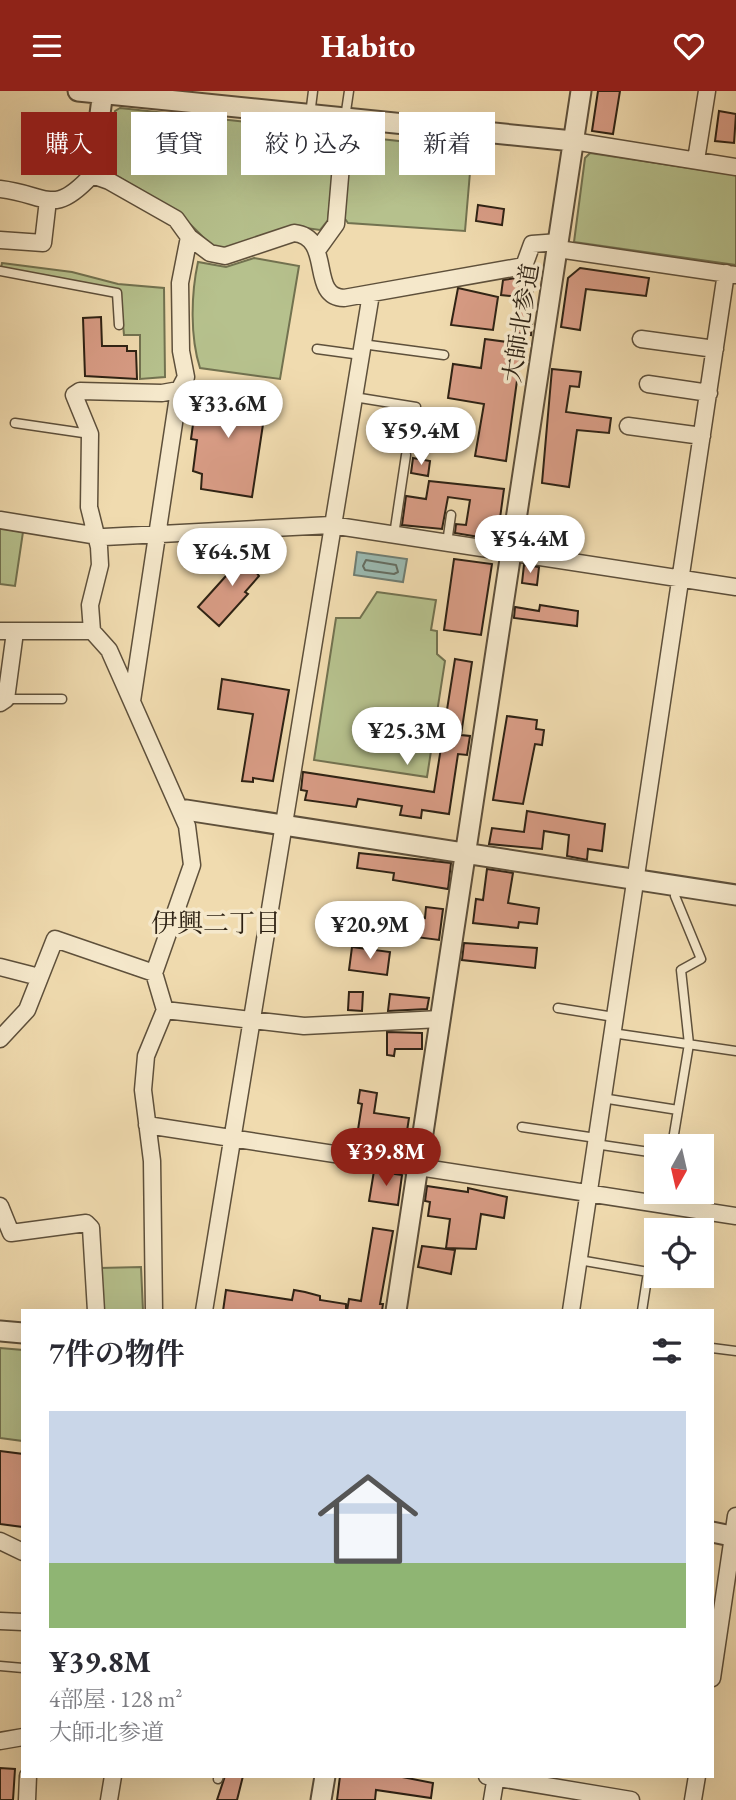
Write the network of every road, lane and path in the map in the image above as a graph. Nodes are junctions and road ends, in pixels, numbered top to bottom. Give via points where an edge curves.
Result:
1 (78, 91) edge
2 (313, 91) edge
3 (349, 91) edge
4 (581, 91) edge
5 (707, 91) edge
6 (103, 92) edge
7 (100, 112) edge
8 (283, 112) edge
9 (310, 112) edge
10 (346, 112) edge
11 (385, 122) edge
12 (573, 141) junction
13 (696, 160) junction
14 (736, 167) edge
15 (92, 175) joint
16 (340, 175) edge
17 (0, 189) edge
18 (48, 200) junction
19 (189, 237) junction
20 (0, 240) edge
21 (558, 246) junction
22 (317, 249) junction
23 (0, 271) edge
24 (731, 274) edge
25 (371, 294) junction
26 (119, 325) dead end
27 (641, 339) dead end
28 (317, 349) dead end
29 (715, 349) junction
30 (362, 350) junction
31 (444, 355) dead end
32 (648, 384) dead end
33 (179, 390) junction
34 (709, 393) junction
35 (354, 397) junction
36 (415, 407) dead end
37 (15, 423) dead end
38 (628, 426) dead end
39 (90, 434) junction
40 (702, 436) junction
41 (406, 456) dead end
42 (451, 515) dead end
43 (0, 520) edge
44 (331, 526) junction
45 (96, 535) junction
46 (155, 535) junction
47 (394, 535) junction
48 (447, 543) junction
49 (510, 553) junction
50 (680, 579) junction
51 (736, 587) edge
52 (8, 631) edge
53 (92, 631) junction
54 (62, 699) dead end
55 (3, 701) edge
56 (132, 701) junction
57 (183, 810) junction
58 (283, 824) junction
59 (464, 853) junction
60 (633, 880) junction
61 (676, 887) junction
62 (736, 895) edge
63 (0, 967) edge
64 (154, 973) junction
65 (39, 977) junction
66 (558, 1008) dead end
67 (165, 1010) junction
68 (440, 1019) junction
69 (252, 1020) junction
70 (613, 1025) junction
71 (0, 1039) edge
72 (688, 1044) junction
73 (736, 1051) edge
74 (602, 1098) junction
75 (678, 1110) junction
76 (147, 1125) junction
77 (522, 1127) dead end
78 (674, 1134) edge
79 (232, 1138) junction
80 (596, 1141) junction
81 (644, 1151) edge
82 (418, 1168) junction
83 (588, 1192) junction
84 (644, 1196) edge
85 (689, 1204) edge
86 (0, 1206) edge
87 (736, 1216) edge
88 (579, 1261) junction
89 (96, 1309) edge
90 (154, 1309) edge
91 (204, 1309) edge
92 (396, 1309) edge
93 (571, 1309) edge
94 (642, 1309) edge
95 (0, 1331) edge
96 (21, 1333) edge
97 (714, 1348) edge
98 (736, 1351) edge
99 (736, 1516) edge
100 (714, 1532) edge
101 (735, 1536) edge
102 (0, 1541) edge
103 (21, 1551) edge
104 (0, 1621) edge
105 (21, 1622) edge
106 (714, 1662) edge
107 (0, 1665) edge
108 (21, 1668) edge
109 (21, 1737) edge
110 (0, 1741) edge
111 (28, 1778) edge
112 (113, 1778) edge
113 (324, 1778) edge
114 (493, 1778) edge
115 (499, 1778) edge
116 (697, 1778) edge
117 (27, 1800) edge
118 (109, 1800) edge
119 (321, 1800) edge
120 (492, 1800) edge
121 (631, 1800) edge
122 (693, 1800) edge

1 - 6 street
2 - 9 lane
3 - 10 lane
4 - 12 street, 大師北参道
5 - 13 street
6 - 7 street
6 - 8 street
11 - 12 street
12 - 13 street
12 - 21 street, 大師北参道
13 - 14 street
15 - 18 street via 72,196
15 - 19 street via 176,219
16 - 22 street via 336,224
17 - 18 street
18 - 20 street via 43,243
19 - 22 street via 210,253 225,256 295,233 309,237
19 - 33 street via 180,283 186,377
21 - 24 street
21 - 25 street via 533,244 524,266
21 - 49 street, 大師北参道
22 - 25 street via 330,295 344,299
23 - 26 lane via 117,293
24 - 29 street
25 - 30 street
27 - 29 street
28 - 30 lane
29 - 34 street
30 - 31 lane
30 - 35 street
32 - 34 street
33 - 39 street via 80,391 74,395
33 - 46 street
34 - 40 street
35 - 36 lane
35 - 44 street
37 - 39 lane
38 - 40 street
39 - 45 street via 89,507
40 - 50 street
41 - 47 lane
42 - 48 lane
43 - 45 street
44 - 46 street
44 - 47 street
44 - 58 street
45 - 46 street
45 - 53 street via 100,565 90,605
46 - 56 street
47 - 48 street
48 - 49 street
49 - 50 street
49 - 59 street, 大師北参道
50 - 51 street
50 - 60 street
52 - 53 street
52 - 55 street
53 - 56 street via 109,650
54 - 55 lane
56 - 57 street
57 - 58 street
57 - 64 street via 192,865
58 - 59 street
58 - 69 street
59 - 60 street
59 - 68 street, 大師北参道
60 - 61 street
60 - 70 street
61 - 62 street
61 - 72 lane via 701,958 681,970
63 - 65 street
64 - 65 street via 55,939
64 - 67 street
65 - 71 street via 27,1010
66 - 70 lane
67 - 69 street
67 - 76 street via 146,1056
68 - 69 street via 304,1026
68 - 82 street, 大師北参道
69 - 79 street
70 - 72 lane
70 - 74 street
72 - 73 lane
72 - 75 lane
74 - 75 lane
74 - 80 street
75 - 78 lane
76 - 79 street
76 - 90 street via 152,1161
77 - 80 lane
79 - 82 street
79 - 91 street
80 - 81 lane
80 - 83 street
82 - 83 street
82 - 92 street, 大師北参道
83 - 84 street
83 - 88 street
85 - 87 street
86 - 89 street via 11,1233 86,1223
88 - 93 street
88 - 94 lane via 648,1272
95 - 96 street
97 - 98 lane
99 - 101 street
100 - 101 street
101 - 106 street
102 - 103 street
104 - 105 street
107 - 108 lane
109 - 110 street
111 - 117 street
112 - 118 street
113 - 119 street
114 - 120 street
115 - 121 street
116 - 122 street

